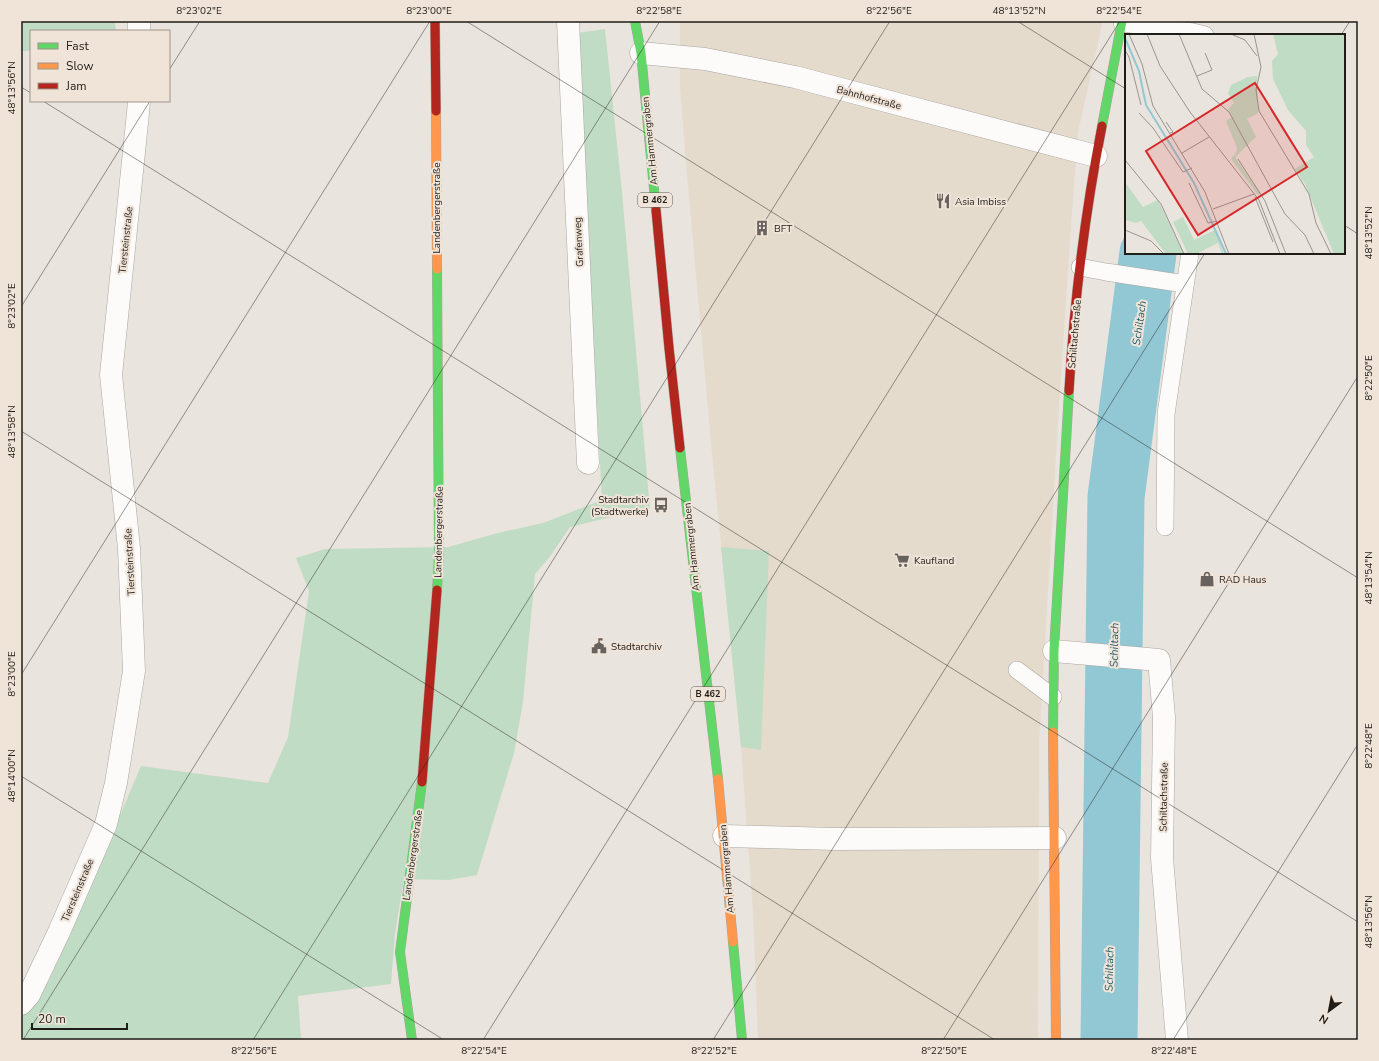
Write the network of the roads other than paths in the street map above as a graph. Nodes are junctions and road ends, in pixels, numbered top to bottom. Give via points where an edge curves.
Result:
1 (435, 21) edge
2 (568, 21) edge
3 (635, 21) edge
4 (1122, 22) edge
5 (1199, 33) edge
6 (643, 44) junction
7 (138, 102) edge
8 (1096, 156) junction
9 (1190, 254) edge
10 (1080, 267) junction
11 (1178, 283) junction
12 (588, 462) dead end
13 (1165, 526) dead end
14 (1054, 651) junction
15 (1017, 670) dead end
16 (1053, 697) junction
17 (724, 836) junction
18 (1055, 838) junction
19 (21, 1004) edge
20 (412, 1040) edge
21 (742, 1040) edge
22 (1056, 1040) edge
23 (1177, 1040) edge

1 - 20 street, Landenbergerstraße via 439,556 423,770 400,952
2 - 12 street, Grafenweg
3 - 6 street, B 462
4 - 5 lane
4 - 8 street, Schiltachstraße
6 - 8 street, Bahnhofstraße via 795,77
6 - 17 street, Am Hammergraben / B 462 via 670,356
7 - 19 street, Tiersteinstraße via 111,375 129,548 134,671 116,783 106,824 59,932 29,995
8 - 10 street, Schiltachstraße
9 - 11 lane
10 - 11 lane
10 - 14 street, Schiltachstraße via 1071,352
11 - 13 lane via 1166,414
14 - 16 street, Schiltachstraße
14 - 23 street, Schiltachstraße via 1159,660 1164,717 1162,858
15 - 16 lane
16 - 18 street, Schiltachstraße
17 - 18 street via 835,839
17 - 21 street, Am Hammergraben / B 462
18 - 22 street, Schiltachstraße

